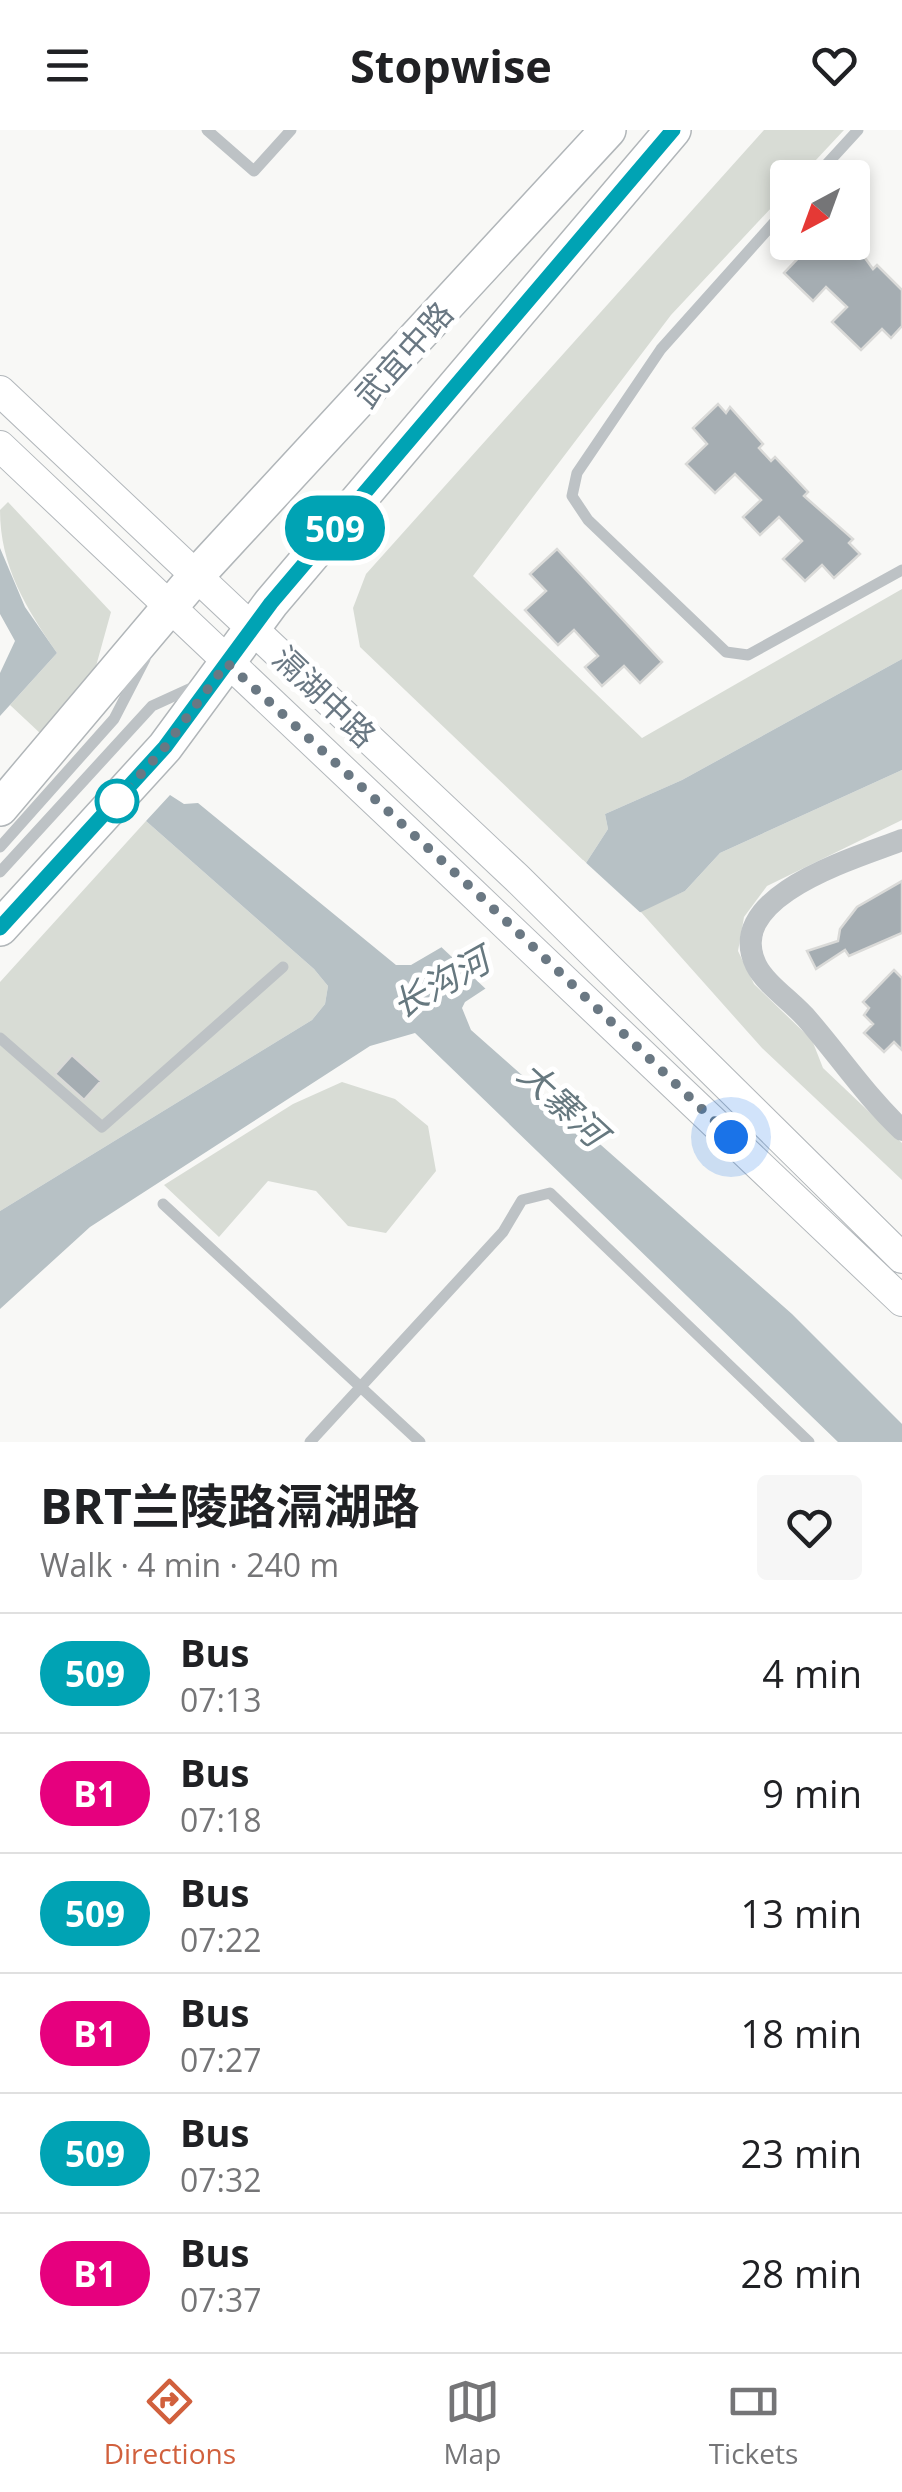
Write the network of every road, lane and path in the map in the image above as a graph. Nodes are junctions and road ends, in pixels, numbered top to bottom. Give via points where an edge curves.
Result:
1 (207, 130) edge
2 (291, 130) edge
3 (608, 130) edge
4 (674, 130) edge
5 (858, 130) edge
6 (830, 160) edge
7 (770, 226) edge
8 (0, 392) edge
9 (0, 446) edge
10 (902, 570) edge
11 (196, 576) junction
12 (170, 611) junction
13 (253, 627) junction
14 (227, 663) junction
15 (0, 808) edge
16 (902, 840) edge
17 (0, 847) edge
18 (0, 872) edge
19 (0, 928) edge
20 (282, 967) dead end
21 (0, 1038) edge
22 (902, 1130) edge
23 (164, 1204) dead end
24 (902, 1258) edge
25 (902, 1301) edge
26 (362, 1386) junction
27 (310, 1442) edge
28 (420, 1442) edge
29 (809, 1442) edge

1 - 2 lane via 254,171
3 - 11 main road, 武宜中路
4 - 13 main road, 武宜中路
5 - 6 lane
7 - 10 lane via 662,348 578,473 572,496 588,520 726,652 748,655
8 - 11 main road, 滆湖中路
9 - 12 main road, 滆湖中路
11 - 12 main road, 武宜中路
11 - 13 main road, 滆湖中路
12 - 14 main road, 滆湖中路
12 - 15 main road
12 - 17 lane via 114,720
13 - 14 main road, 武宜中路
13 - 24 main road, 滆湖中路
14 - 18 lane via 152,706
14 - 19 main road, 武宜中路 via 165,747
14 - 25 main road, 滆湖中路
16 - 22 street via 782,892 759,919 752,948 762,974
20 - 21 lane via 102,1128
23 - 26 lane
26 - 27 lane
26 - 28 lane
26 - 29 lane via 503,1232 522,1200 550,1193

